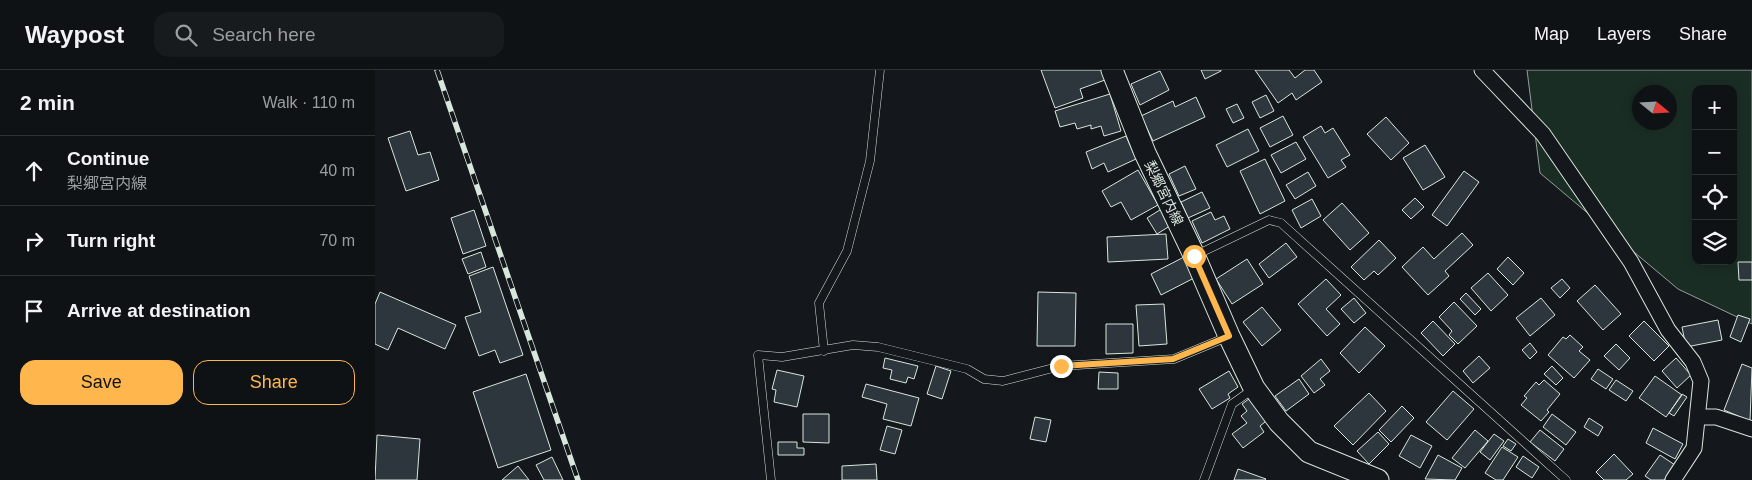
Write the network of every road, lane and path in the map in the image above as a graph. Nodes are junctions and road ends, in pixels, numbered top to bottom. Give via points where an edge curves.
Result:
1 (880, 70) edge
2 (1112, 70) edge
3 (1482, 70) edge
4 (1194, 256) junction
5 (1229, 336) junction
6 (824, 351) junction
7 (1255, 388) junction
8 (1699, 417) junction
9 (1752, 428) edge
10 (771, 480) edge
11 (1204, 480) edge
12 (1378, 480) edge
13 (1566, 480) edge
14 (1673, 480) edge

1 - 6 lane via 870,161 847,251 819,303
2 - 4 main road, 梨郷宮内線 via 1145,153
3 - 8 street via 1543,134 1631,262 1667,330 1693,362 1701,381
4 - 5 main road, 梨郷宮内線
4 - 13 lane via 1269,220 1281,223
5 - 6 lane via 1173,359 1061,366 1003,381 984,379 967,368 878,346 853,345
5 - 7 main road, 梨郷宮内線
6 - 10 lane via 783,358 758,355
7 - 11 lane via 1233,404
7 - 12 main road, 梨郷宮内線 via 1279,422 1309,452
8 - 9 street via 1717,417
8 - 14 street via 1694,448

